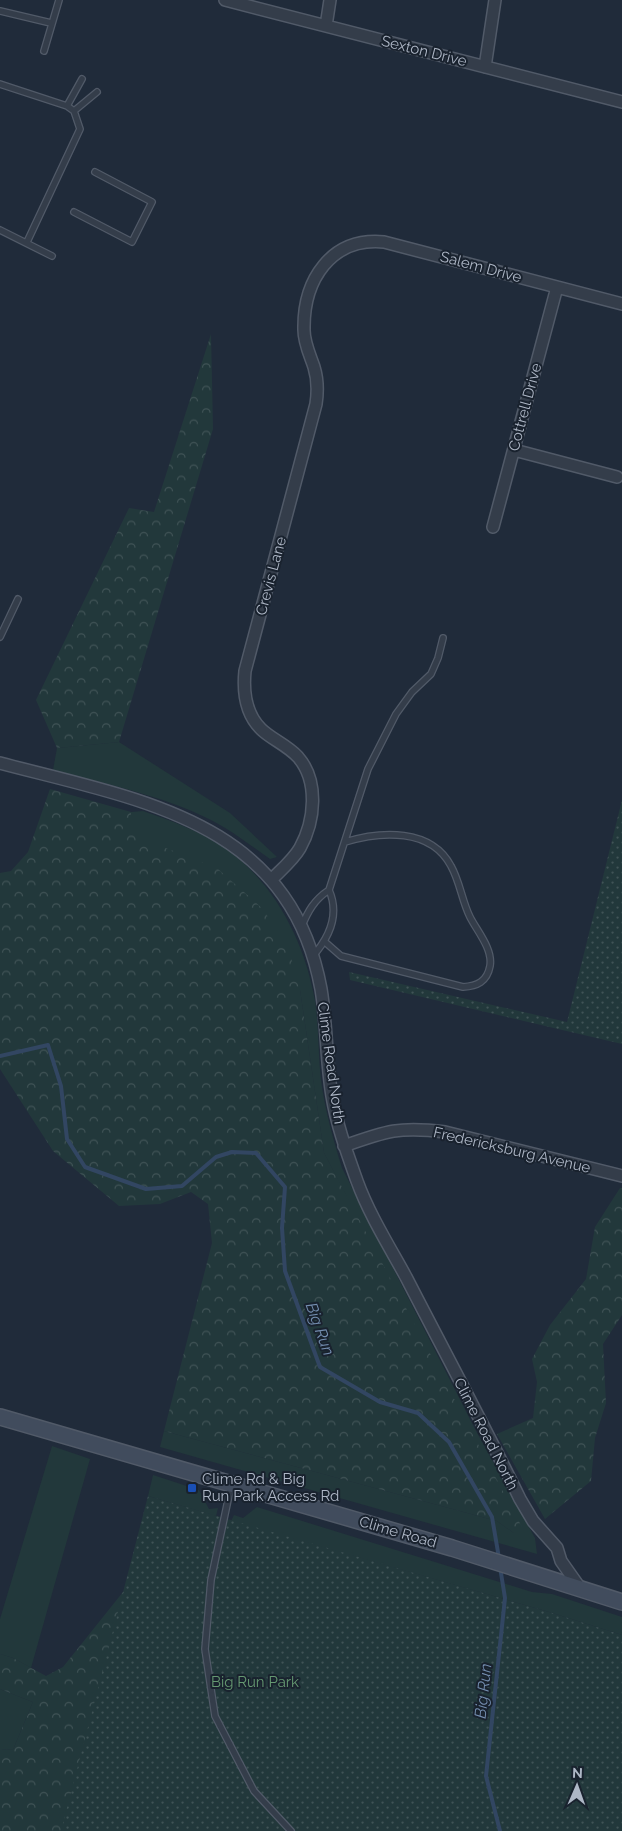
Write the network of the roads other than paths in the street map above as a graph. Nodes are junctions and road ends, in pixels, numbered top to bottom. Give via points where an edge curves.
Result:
1 (59, 0) edge
2 (225, 0) edge
3 (330, 0) edge
4 (496, 0) edge
5 (0, 11) edge
6 (51, 23) junction
7 (326, 26) junction
8 (44, 52) dead end
9 (485, 67) junction
10 (82, 79) dead end
11 (0, 84) edge
12 (97, 92) dead end
13 (622, 102) edge
14 (67, 106) junction
15 (74, 111) junction
16 (94, 172) dead end
17 (74, 212) dead end
18 (0, 230) edge
19 (27, 242) junction
20 (340, 249) joint
21 (52, 256) dead end
22 (557, 287) junction
23 (622, 304) edge
24 (514, 450) junction
25 (617, 477) dead end
26 (493, 527) dead end
27 (18, 599) dead end
28 (0, 637) edge
29 (442, 638) dead end
30 (0, 763) edge
31 (345, 842) junction
32 (272, 879) junction
33 (329, 890) junction
34 (301, 928) junction
35 (325, 942) junction
36 (312, 957) junction
37 (344, 1146) junction
38 (622, 1176) edge
39 (0, 1417) edge
40 (232, 1484) junction
41 (580, 1588) junction
42 (622, 1602) edge
43 (291, 1831) edge

1 - 6 lane
2 - 7 street, Sexton Drive
3 - 7 street
4 - 9 street
5 - 6 lane
6 - 8 lane
7 - 9 street, Sexton Drive
9 - 13 street, Sexton Drive
10 - 14 lane
11 - 14 lane
12 - 15 lane
14 - 15 lane
15 - 19 lane via 80,129
16 - 17 lane via 152,202 132,242
18 - 19 lane
19 - 21 lane
20 - 22 street, Salem Drive via 362,242 384,242
20 - 32 street, Crevis Lane via 317,274 305,311 304,331 318,386 316,404 245,671 246,702 252,716 261,729 298,756 312,784 308,825 300,847 289,864
22 - 23 street, Salem Drive
22 - 24 street, Cottrell Drive
24 - 25 street
24 - 26 street, Cottrell Drive
27 - 28 lane
29 - 31 lane via 431,674 396,714 368,769
30 - 32 street, Clime Road North via 138,800 181,816 229,842
31 - 33 lane
31 - 35 lane via 368,835 414,837 443,854 488,952 490,965 486,978 476,986 463,987 341,956
32 - 34 street, Clime Road North
33 - 34 lane via 310,907
33 - 35 lane via 334,900 332,926
34 - 36 street, Clime Road North
35 - 36 lane
36 - 37 street, Clime Road North via 320,987 332,1094
37 - 38 street, Fredericksburg Avenue via 388,1131 424,1129
37 - 41 street, Clime Road North via 360,1189 520,1499 557,1548 561,1561
39 - 40 main road, Clime Road
40 - 41 main road, Clime Road
40 - 43 lane via 211,1580 205,1649 214,1716 254,1791
41 - 42 main road, Clime Road

